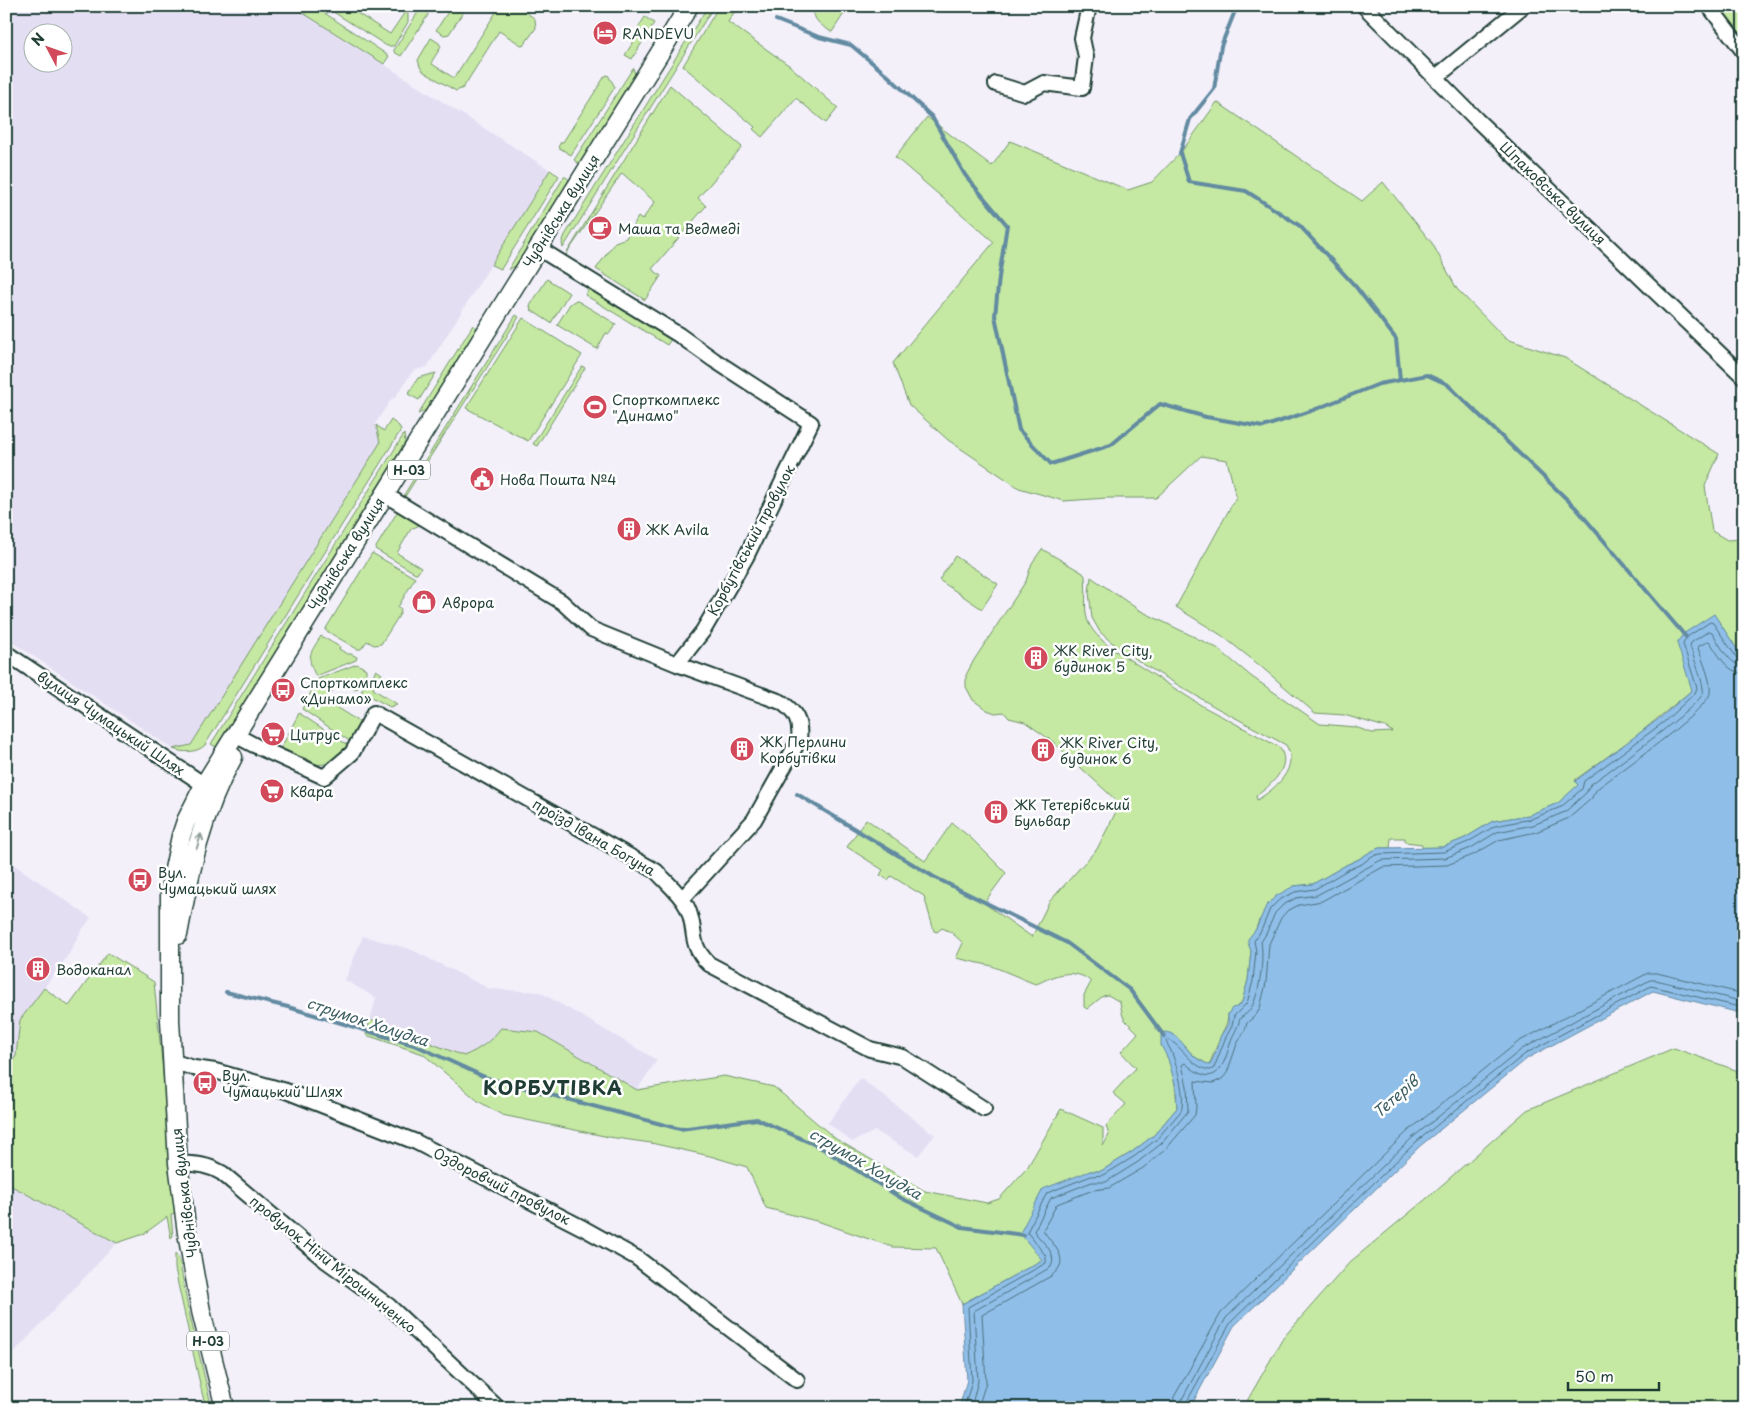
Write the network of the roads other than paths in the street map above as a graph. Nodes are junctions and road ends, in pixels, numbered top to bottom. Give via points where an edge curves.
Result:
1 (688, 6) edge
2 (698, 6) edge
3 (1089, 6) edge
4 (1364, 6) edge
5 (1523, 6) edge
6 (1709, 6) edge
7 (1744, 52) edge
8 (1435, 78) junction
9 (996, 84) dead end
10 (542, 250) junction
11 (1744, 376) edge
12 (387, 496) junction
13 (6, 653) edge
14 (677, 664) junction
15 (239, 737) junction
16 (210, 789) junction
17 (682, 899) junction
18 (171, 1061) junction
19 (984, 1109) dead end
20 (178, 1163) junction
21 (797, 1380) dead end
22 (225, 1408) edge
23 (498, 1408) edge

1 - 10 main road, Чуднівська вулиця / Н-03
2 - 10 main road, Чуднівська вулиця / Н-03
3 - 9 street via 1082,38 1086,57 1082,88 1044,83 1025,93
4 - 8 street, Шпаковська вулиця
5 - 8 street
6 - 7 street
8 - 11 street, Шпаковська вулиця
10 - 12 main road, Чуднівська вулиця / Н-03
10 - 14 street, Корбутівський провулок via 679,335 810,423 746,556 703,631
12 - 14 street via 562,602 591,628
12 - 15 main road, Чуднівська вулиця / Н-03
13 - 16 street, вулиця Чумацький Шлях
14 - 17 street via 781,702 799,721 800,730 789,758 754,820
15 - 16 main road, Чуднівська вулиця / Н-03
15 - 17 street, проїзд Івана Богуна via 324,776 352,752 374,713 656,871
16 - 18 main road, Чуднівська вулиця / Н-03 via 186,820 172,872
17 - 19 street, проїзд Івана Богуна via 691,919 695,946 709,964 870,1050 903,1057
18 - 20 main road, Чуднівська вулиця / Н-03
18 - 21 street, Оздоровчий провулок via 286,1090 441,1154 637,1258
20 - 22 main road, Чуднівська вулиця / Н-03 via 198,1292
20 - 23 street, провулок Ніни Мірошниченко via 201,1164 222,1173 326,1260 389,1306

